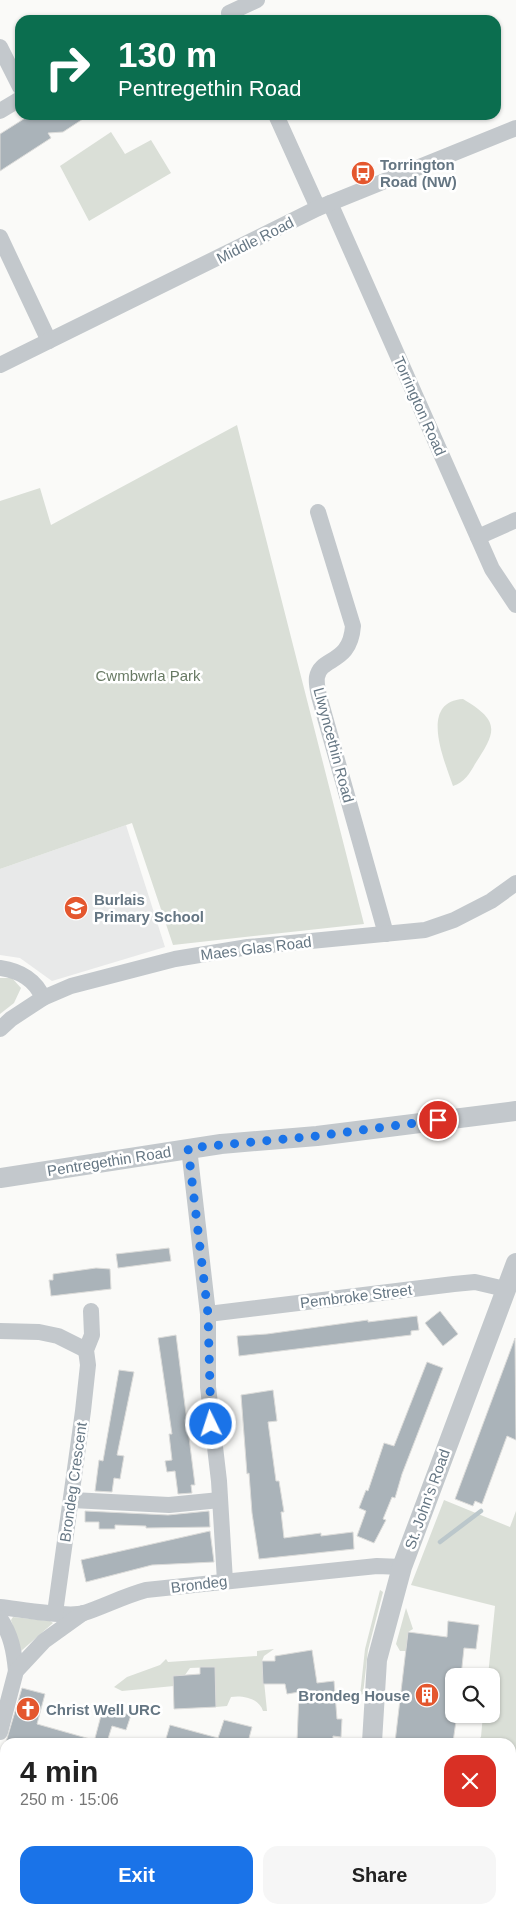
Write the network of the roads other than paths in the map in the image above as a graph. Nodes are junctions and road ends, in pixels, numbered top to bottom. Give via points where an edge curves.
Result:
1 (257, 0) edge
2 (229, 11) edge
3 (0, 48) edge
4 (15, 77) edge
5 (15, 102) edge
6 (0, 111) edge
7 (279, 120) edge
8 (516, 128) edge
9 (324, 205) junction
10 (0, 237) edge
11 (49, 341) junction
12 (0, 365) edge
13 (318, 512) dead end
14 (516, 520) edge
15 (478, 536) junction
16 (516, 605) edge
17 (516, 883) edge
18 (386, 934) junction
19 (0, 968) edge
20 (43, 998) junction
21 (0, 1029) edge
22 (516, 1111) edge
23 (188, 1148) junction
24 (0, 1178) edge
25 (516, 1263) edge
26 (505, 1289) junction
27 (91, 1311) dead end
28 (208, 1314) junction
29 (0, 1331) edge
30 (86, 1350) junction
31 (72, 1500) junction
32 (220, 1500) junction
33 (402, 1567) junction
34 (225, 1581) junction
35 (0, 1607) edge
36 (56, 1613) junction
37 (83, 1614) junction
38 (0, 1618) edge
39 (16, 1671) junction
40 (0, 1732) edge
41 (372, 1738) edge

1 - 2 street
3 - 4 street
5 - 6 street
7 - 9 street, Torrington Road
8 - 9 street, Middle Road
9 - 11 street, Middle Road
9 - 15 street, Torrington Road
10 - 11 street
11 - 12 street, Middle Road
13 - 18 street, Llwyncethin Road via 353,626 352,640 344,654 319,671 319,696
14 - 15 street
15 - 16 street, Torrington Road via 492,569
17 - 18 street, Maes Glas Road via 491,901 454,920 425,930
18 - 20 street, Maes Glas Road via 175,959 71,986
19 - 20 street via 15,970 30,979
20 - 21 street, Maes Glas Road
22 - 23 street, Pentregethin Road via 317,1136
23 - 24 street, Pentregethin Road
23 - 28 street
25 - 26 street, St. John's Road
26 - 28 street, Pembroke Street via 475,1282
26 - 33 street, St. John's Road
27 - 30 street, Brondeg Crescent via 92,1335
28 - 32 street via 208,1387
29 - 30 street via 58,1336
30 - 31 street, Brondeg Crescent via 88,1365
31 - 32 street via 169,1505
31 - 36 street, Brondeg Crescent
32 - 34 street
33 - 34 street, Brondeg via 377,1566
33 - 41 street, St. John's Road via 377,1660
34 - 37 street, Brondeg via 146,1590 122,1596
35 - 36 street, Brondeg
36 - 37 street, Brondeg
37 - 39 street via 44,1641
38 - 39 street via 11,1639
39 - 40 street

